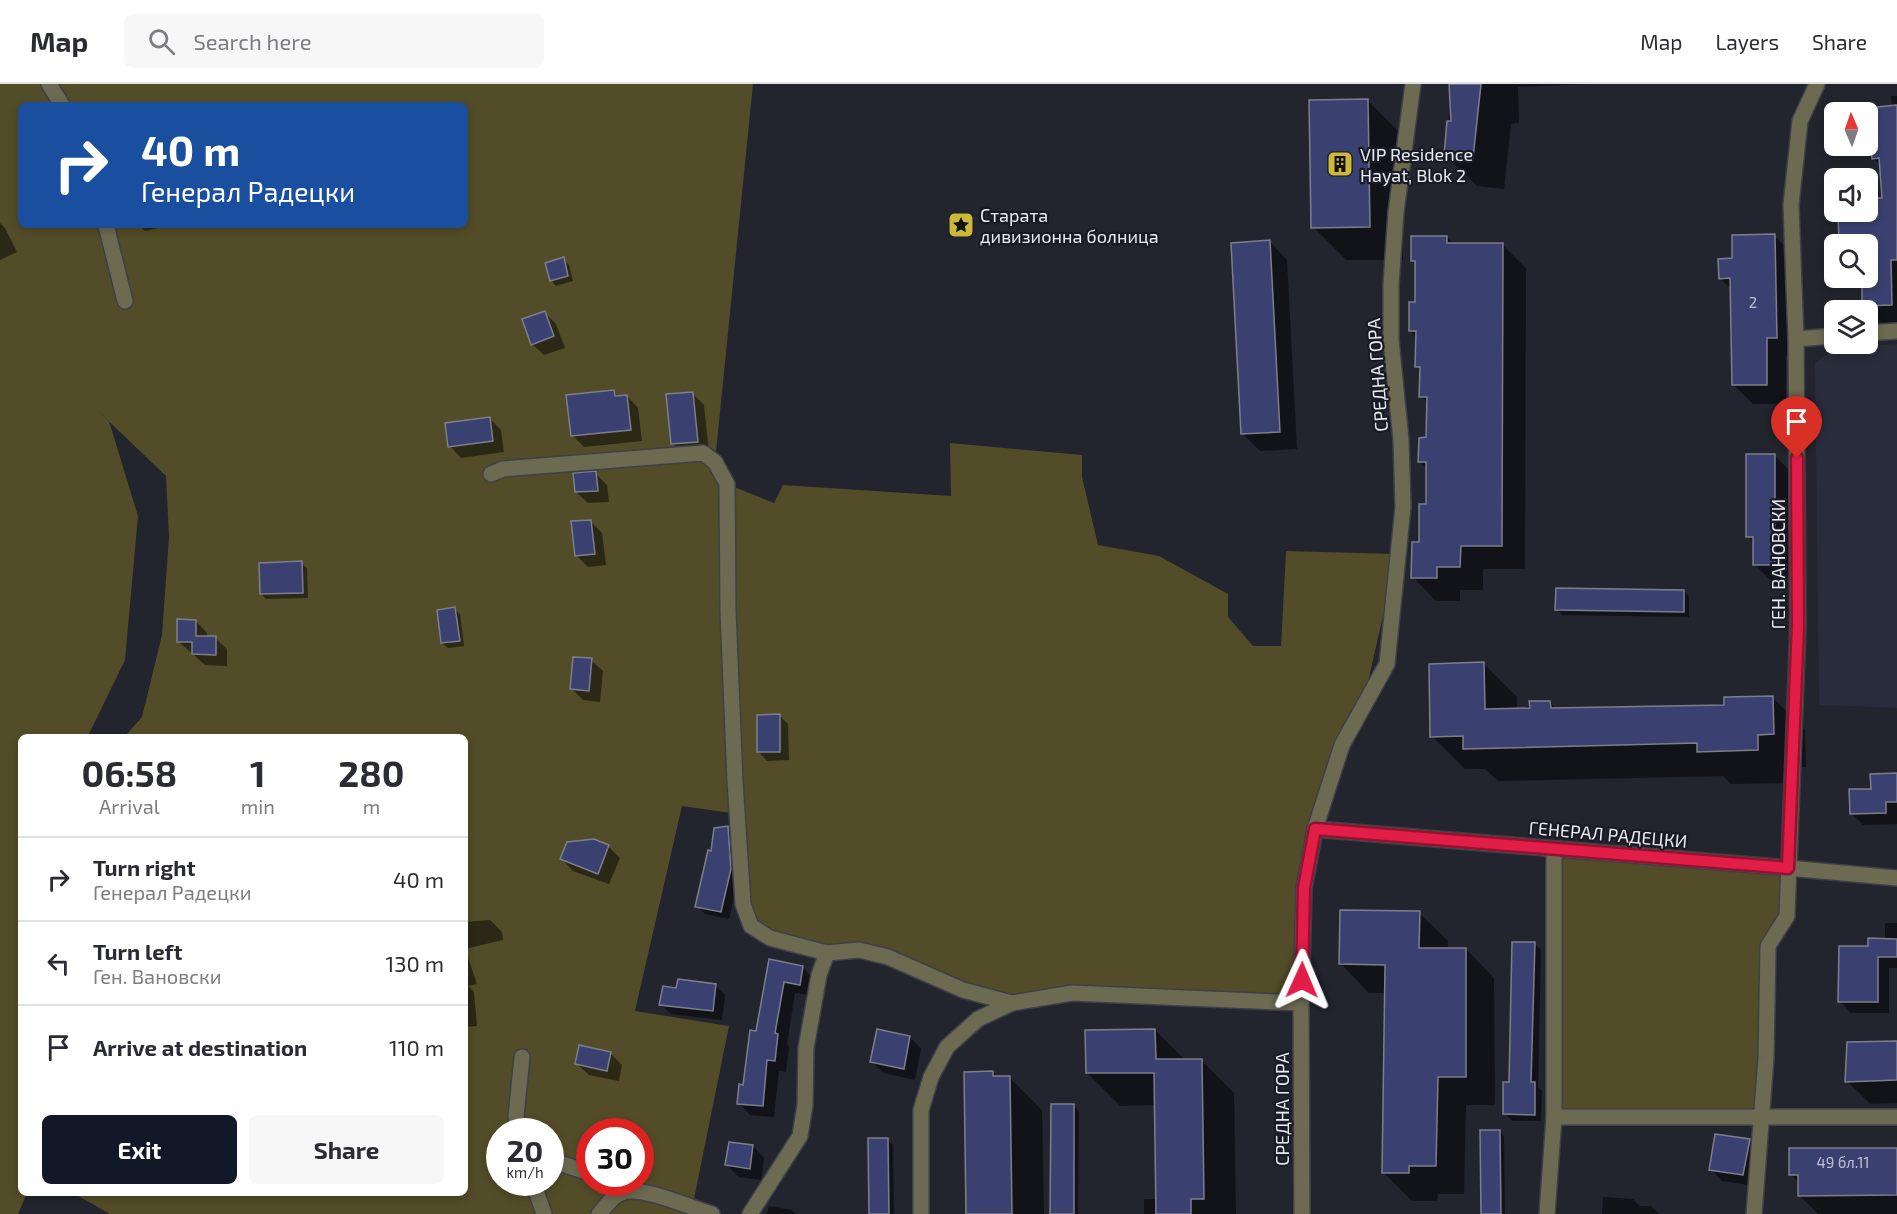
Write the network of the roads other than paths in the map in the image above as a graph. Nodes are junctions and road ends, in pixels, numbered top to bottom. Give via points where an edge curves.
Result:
1 (49, 84) edge
2 (1413, 84) edge
3 (1817, 84) edge
4 (60, 102) edge
5 (107, 228) edge
6 (125, 301) dead end
7 (1897, 331) edge
8 (1878, 332) edge
9 (1824, 337) edge
10 (1796, 339) junction
11 (491, 474) dead end
12 (1315, 829) junction
13 (1554, 850) junction
14 (1788, 868) junction
15 (1897, 878) edge
16 (827, 953) junction
17 (1011, 1003) junction
18 (1301, 1003) junction
19 (522, 1057) dead end
20 (1554, 1117) junction
21 (1897, 1117) edge
22 (516, 1118) edge
23 (1761, 1118) junction
24 (654, 1195) edge
25 (538, 1196) edge
26 (615, 1196) edge
27 (544, 1214) edge
28 (599, 1214) edge
29 (712, 1214) edge
30 (750, 1214) edge
31 (921, 1214) edge
32 (1302, 1214) edge
33 (1547, 1214) edge
34 (1754, 1214) edge

1 - 4 street
2 - 12 street, СРЕДНА ГОРА via 1391,285 1403,507 1387,663 1342,745
3 - 10 street, ГЕН. ВАНОВСКИ via 1800,121 1791,204
5 - 6 street
7 - 8 street
9 - 10 street
10 - 14 street, ГЕН. ВАНОВСКИ via 1798,626
11 - 16 street via 503,469 703,453 715,462 727,484 728,611 743,904 751,926 770,938
12 - 13 street, ГЕНЕРАЛ РАДЕЦКИ
12 - 18 street, СРЕДНА ГОРА via 1304,888
13 - 14 street, ГЕНЕРАЛ РАДЕЦКИ
13 - 20 street
14 - 15 street, ГЕНЕРАЛ РАДЕЦКИ
14 - 23 street, ГЕН. ВАНОВСКИ via 1787,916 1768,946
16 - 17 street via 859,950 888,957 963,990
16 - 30 street via 819,975 806,1048 800,1136
17 - 18 street via 1072,993
17 - 31 street via 978,1019 947,1047 931,1077 921,1110
18 - 32 street, СРЕДНА ГОРА
19 - 22 street
20 - 23 street
20 - 33 street
21 - 23 street
23 - 34 street, ГЕН. ВАНОВСКИ
24 - 29 street
25 - 27 street
26 - 28 street

